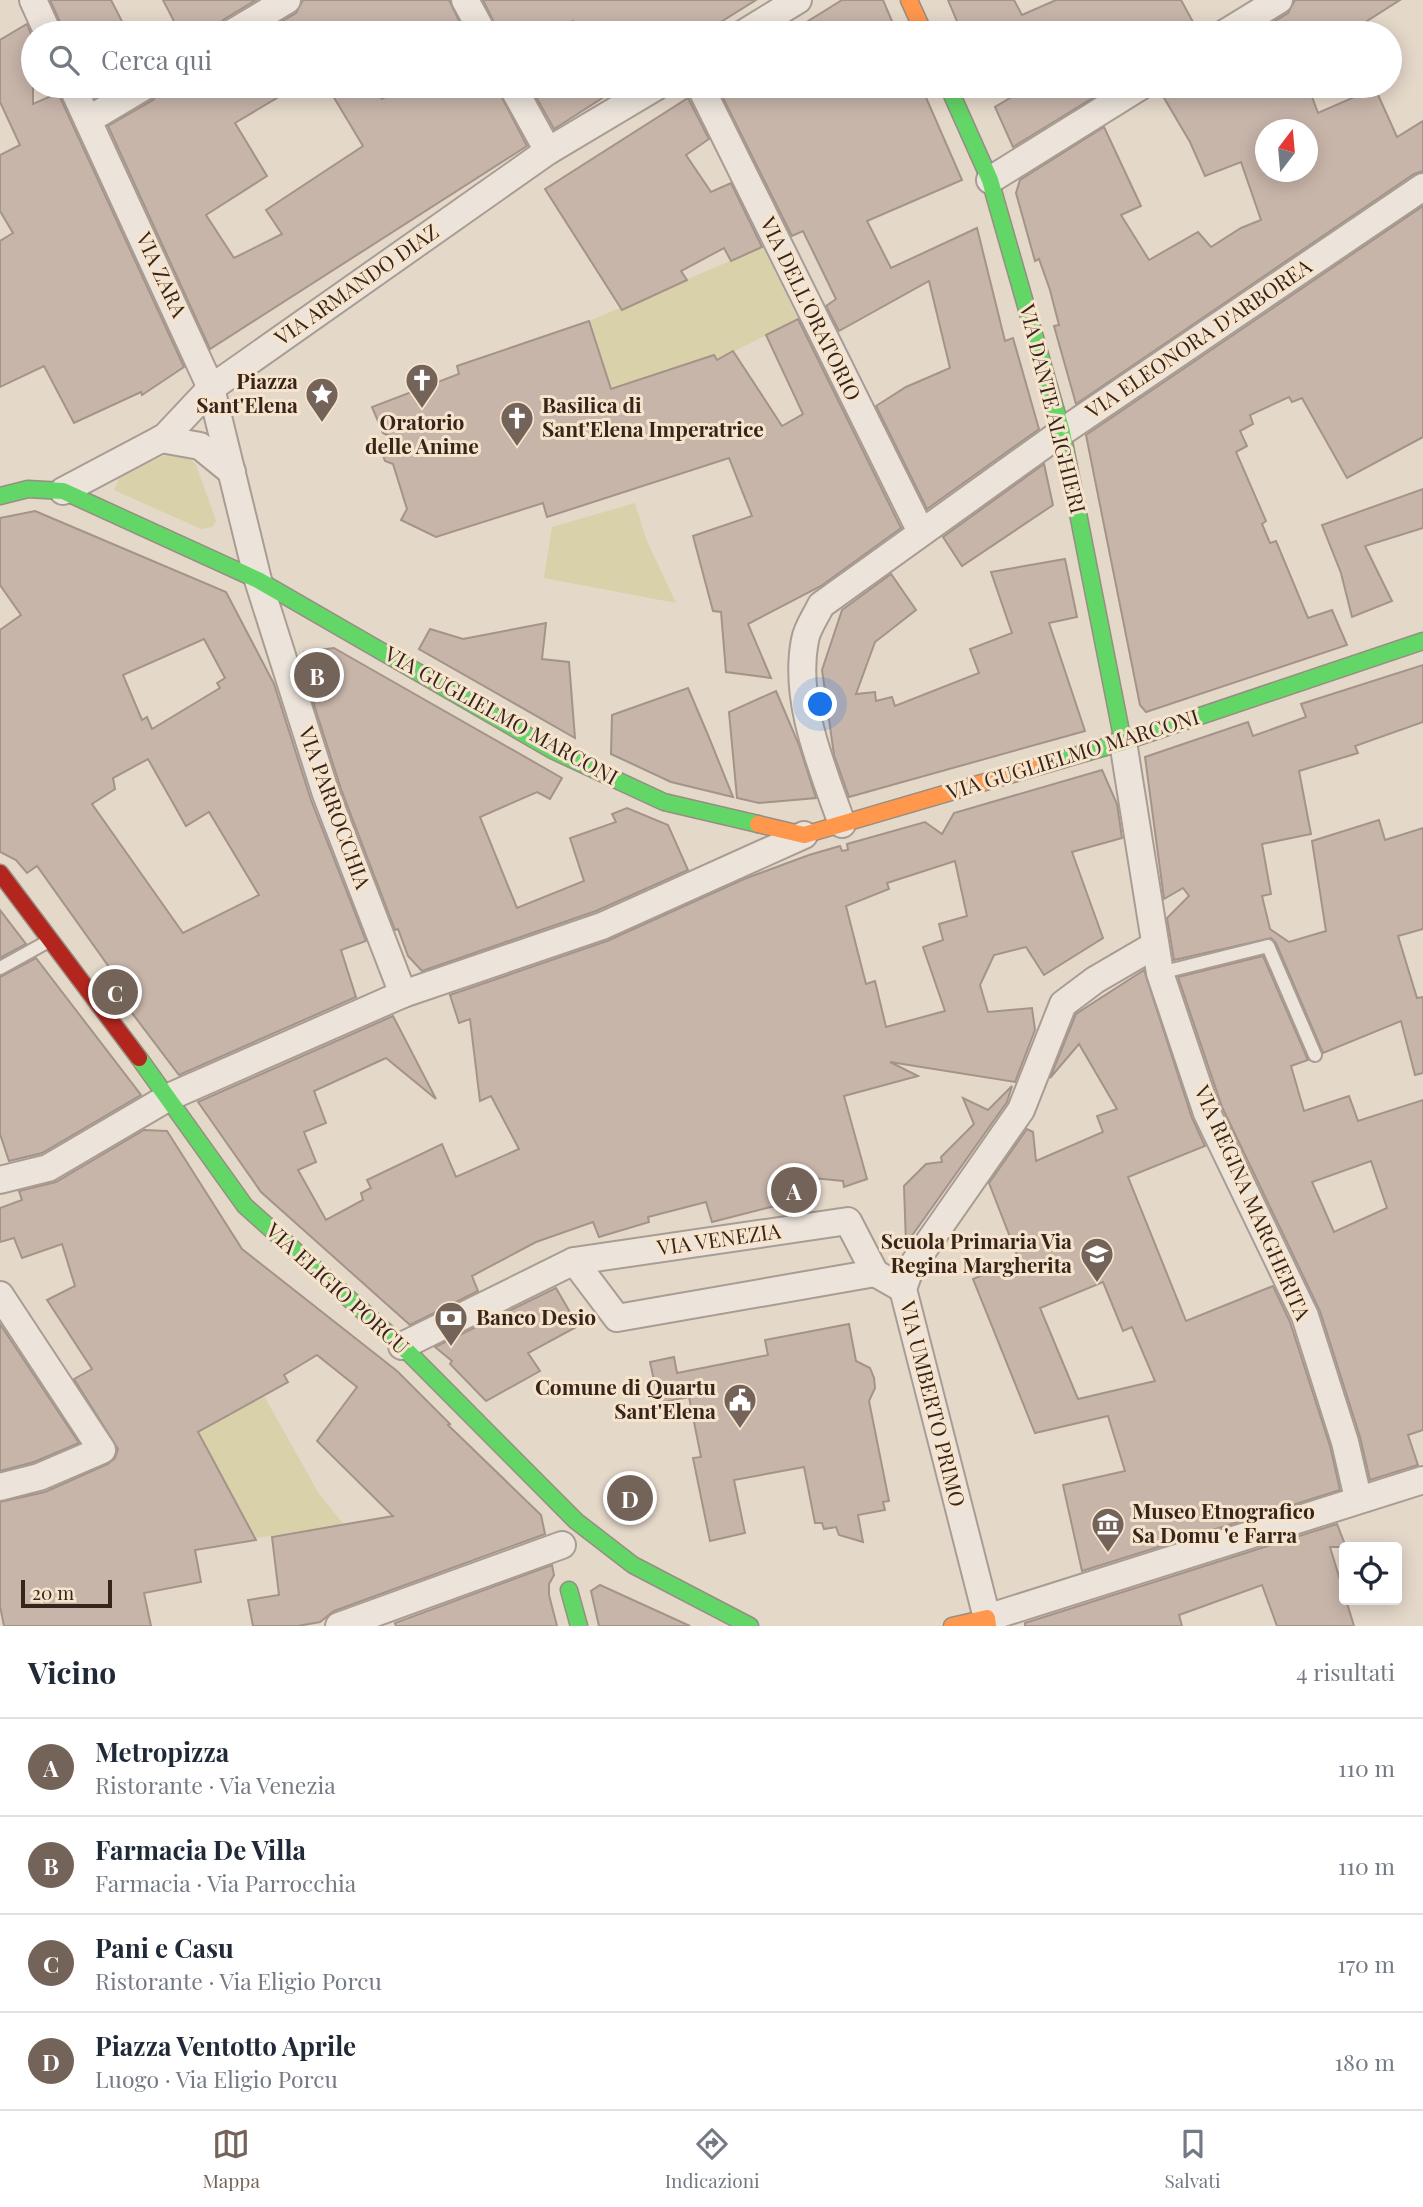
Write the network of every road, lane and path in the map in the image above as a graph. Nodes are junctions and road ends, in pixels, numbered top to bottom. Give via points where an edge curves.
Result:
1 (33, 0) edge
2 (287, 0) edge
3 (465, 0) edge
4 (798, 0) edge
5 (909, 0) edge
6 (1279, 0) edge
7 (43, 21) edge
8 (252, 21) edge
9 (476, 21) edge
10 (764, 21) edge
11 (919, 21) edge
12 (1245, 21) edge
13 (78, 98) edge
14 (125, 98) edge
15 (519, 98) edge
16 (637, 98) edge
17 (706, 98) edge
18 (953, 98) edge
19 (1122, 98) edge
20 (88, 120) junction
21 (548, 151) junction
22 (990, 180) junction
23 (1423, 187) edge
24 (211, 387) junction
25 (1062, 432) junction
26 (161, 439) junction
27 (232, 472) junction
28 (63, 491) junction
29 (0, 496) edge
30 (921, 532) junction
31 (258, 580) junction
32 (1423, 641) edge
33 (1123, 742) junction
34 (842, 824) junction
35 (804, 835) junction
36 (0, 873) edge
37 (51, 940) junction
38 (1155, 945) junction
39 (0, 968) edge
40 (1160, 973) junction
41 (403, 994) junction
42 (1315, 1055) dead end
43 (169, 1097) junction
44 (0, 1180) edge
45 (574, 1261) junction
46 (875, 1273) junction
47 (903, 1289) junction
48 (0, 1295) edge
49 (402, 1346) junction
50 (1423, 1480) edge
51 (0, 1487) edge
52 (1358, 1498) junction
53 (576, 1521) junction
54 (562, 1545) junction
55 (569, 1590) joint
56 (987, 1622) edge
57 (339, 1626) edge
58 (579, 1626) edge
59 (750, 1626) edge
60 (951, 1626) edge

1 - 7 street
2 - 8 street
3 - 9 street
4 - 10 street
5 - 11 street
6 - 12 street
13 - 20 street, VIA ZARA
14 - 20 street
15 - 21 street
16 - 21 street, VIA ARMANDO DIAZ
17 - 30 street, VIA DELL'ORATORIO
18 - 22 street, VIA DANTE ALIGHIERI
19 - 22 street
20 - 24 street, VIA ZARA
21 - 24 street, VIA ARMANDO DIAZ
22 - 25 street, VIA DANTE ALIGHIERI
23 - 25 street, VIA ELEONORA D'ARBOREA
24 - 26 street, VIA ARMANDO DIAZ
24 - 27 street, VIA ZARA
25 - 30 street, VIA ELEONORA D'ARBOREA
25 - 33 street, VIA DANTE ALIGHIERI
26 - 27 street via 200,446
26 - 28 street, VIA ARMANDO DIAZ
27 - 31 street, VIA ZARA
28 - 29 street, VIA GUGLIELMO MARCONI via 28,489
28 - 31 street, VIA GUGLIELMO MARCONI
30 - 34 street, VIA ELEONORA D'ARBOREA via 821,605 805,637 809,727
31 - 35 street, VIA GUGLIELMO MARCONI via 554,751 664,803
31 - 41 street, VIA PARROCCHIA via 326,794
32 - 33 street, VIA GUGLIELMO MARCONI
33 - 34 street, VIA GUGLIELMO MARCONI
33 - 38 street, VIA REGINA MARGHERITA
34 - 35 street, VIA GUGLIELMO MARCONI
35 - 41 street via 602,926
36 - 37 street, VIA ELIGIO PORCU
37 - 39 lane
37 - 43 street, VIA ELIGIO PORCU
38 - 40 street, VIA REGINA MARGHERITA
38 - 47 street, VIA UMBERTO PRIMO via 1063,1004 1021,1110 910,1269
40 - 42 lane via 1268,946
40 - 52 street, VIA REGINA MARGHERITA via 1207,1113 1305,1315
41 - 43 street
43 - 44 street via 48,1168
43 - 49 street, VIA ELIGIO PORCU via 245,1206
45 - 46 street via 617,1318
45 - 46 street, VIA VENEZIA via 848,1221
45 - 49 street, VIA VENEZIA
46 - 47 street
47 - 56 street, VIA UMBERTO PRIMO
48 - 51 street via 102,1450 39,1477
49 - 53 street, VIA ELIGIO PORCU
50 - 52 street
52 - 56 street
53 - 54 street
53 - 59 street, VIA ELIGIO PORCU via 633,1565
54 - 55 street
54 - 57 street
55 - 58 street
56 - 60 street

